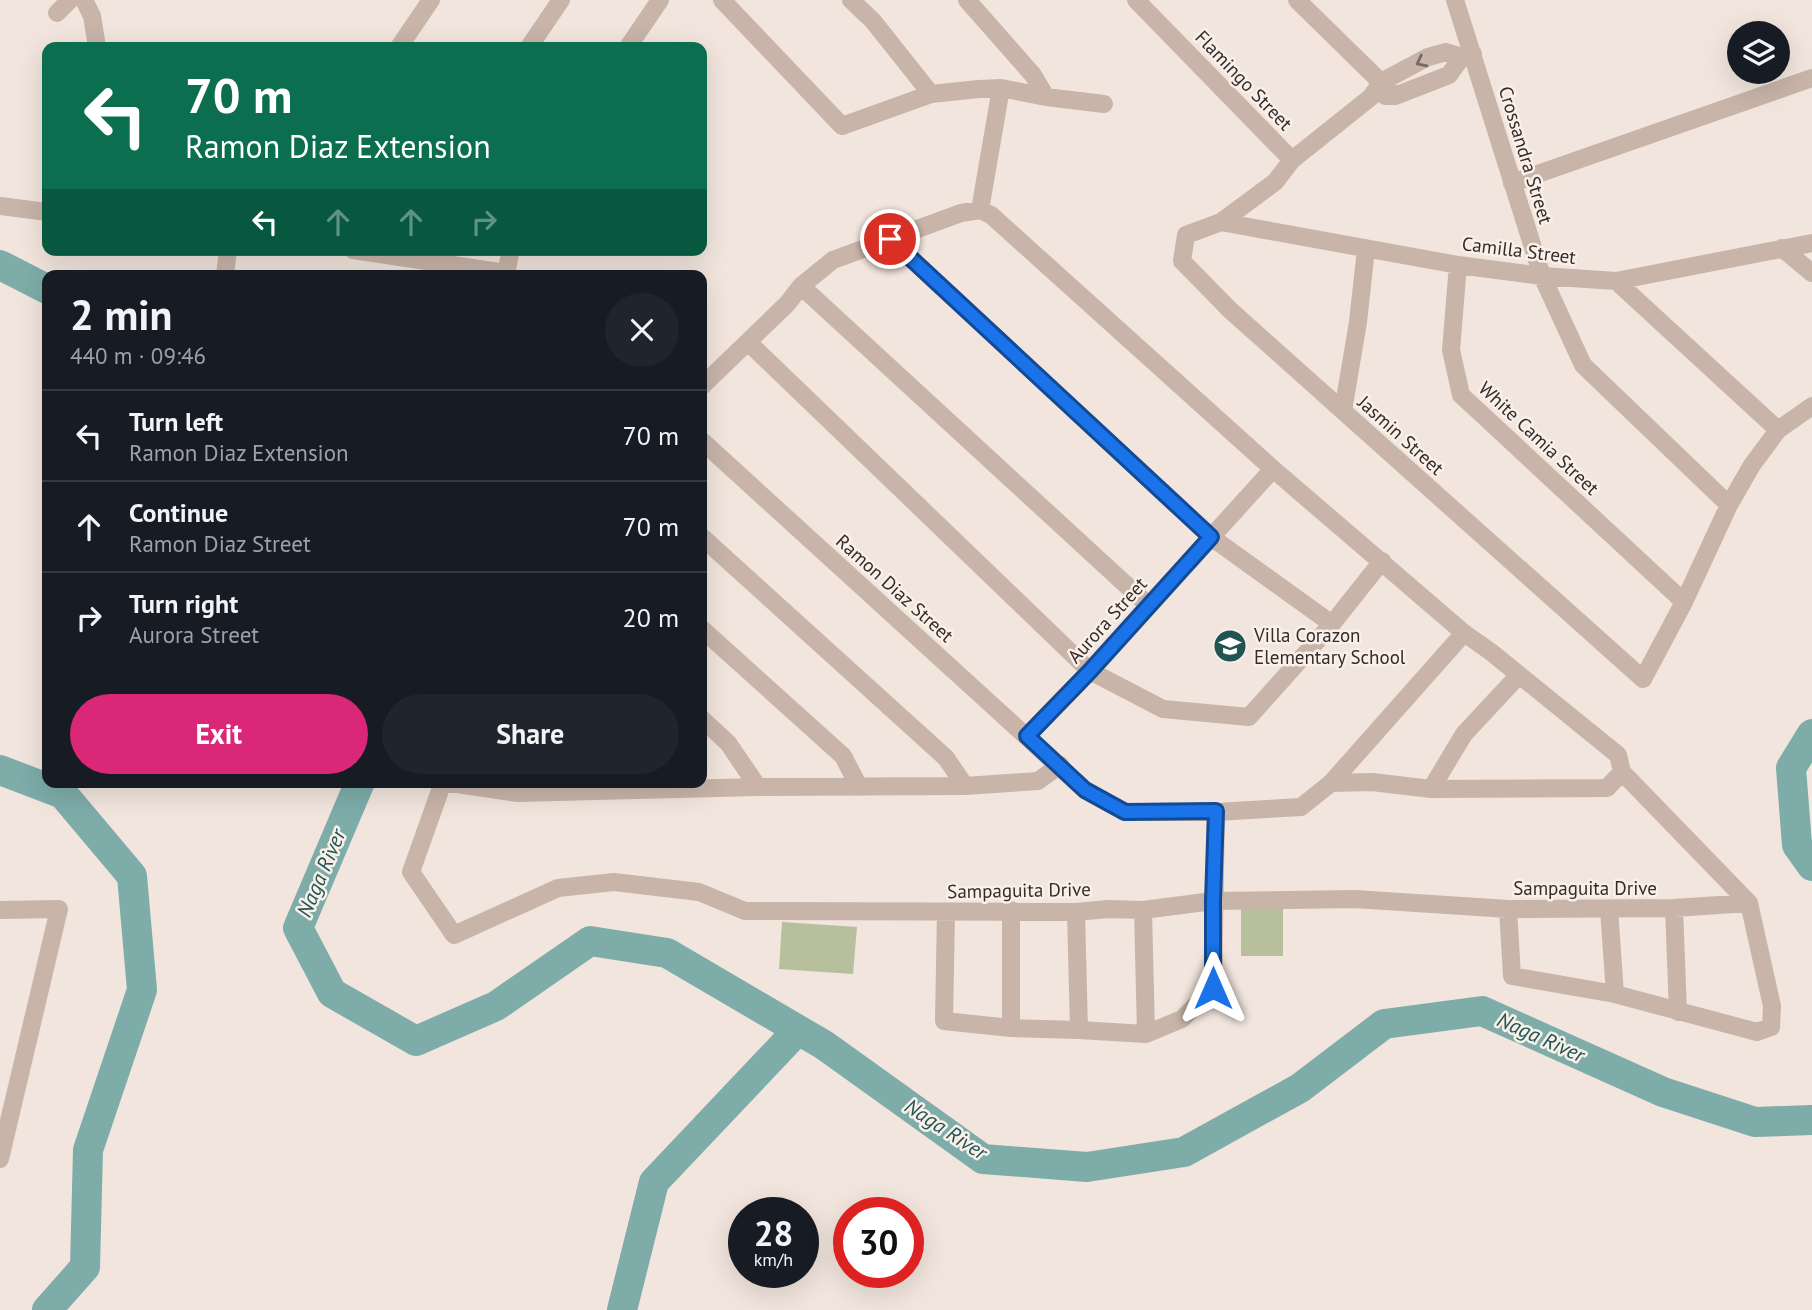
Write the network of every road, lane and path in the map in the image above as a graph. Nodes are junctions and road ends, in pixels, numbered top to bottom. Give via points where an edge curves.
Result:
1 (85, 0) edge
2 (431, 0) edge
3 (561, 0) edge
4 (660, 0) edge
5 (722, 0) edge
6 (851, 0) edge
7 (967, 0) edge
8 (1136, 0) edge
9 (1297, 0) edge
10 (1455, 0) edge
11 (96, 42) edge
12 (402, 42) edge
13 (532, 42) edge
14 (631, 42) edge
15 (1467, 55) junction
16 (1812, 78) edge
17 (1001, 88) junction
18 (1376, 89) junction
19 (931, 94) junction
20 (1046, 97) junction
21 (1104, 104) dead end
22 (1292, 160) junction
23 (1512, 183) junction
24 (0, 206) edge
25 (980, 210) junction
26 (42, 211) edge
27 (1221, 222) junction
28 (890, 239) junction
29 (1812, 243) edge
30 (1782, 248) junction
31 (1366, 249) junction
32 (392, 256) edge
33 (1458, 265) junction
34 (482, 270) edge
35 (1812, 273) edge
36 (1542, 276) junction
37 (1616, 281) junction
38 (801, 286) junction
39 (748, 342) junction
40 (707, 381) edge
41 (1812, 406) edge
42 (1343, 411) junction
43 (1778, 430) junction
44 (707, 447) edge
45 (1273, 469) junction
46 (1729, 505) junction
47 (1211, 537) junction
48 (707, 542) edge
49 (1382, 561) junction
50 (1685, 602) junction
51 (1148, 605) junction
52 (1332, 624) junction
53 (1464, 632) junction
54 (707, 634) edge
55 (1090, 671) junction
56 (1519, 675) junction
57 (707, 724) edge
58 (1027, 736) junction
59 (1060, 765) junction
60 (1622, 772) junction
61 (1331, 783) junction
62 (707, 786) edge
63 (965, 786) junction
64 (758, 787) junction
65 (859, 787) junction
66 (441, 788) edge
67 (1431, 789) junction
68 (1216, 811) junction
69 (1213, 901) junction
70 (1749, 903) junction
71 (1674, 908) junction
72 (1143, 909) junction
73 (1508, 909) junction
74 (1609, 909) junction
75 (0, 910) edge
76 (1011, 910) junction
77 (946, 912) junction
78 (1076, 912) junction
79 (1615, 994) junction
80 (1678, 1012) junction
81 (1011, 1028) junction
82 (1079, 1030) junction
83 (1146, 1034) junction
84 (0, 1159) edge

1 - 11 street
2 - 12 street
3 - 13 street
4 - 14 street
5 - 19 street via 842,126
6 - 19 street
7 - 20 street via 1033,75
8 - 22 street, Flamingo Street
9 - 18 street
10 - 15 street, Crossandra Street
15 -> 18 street via 1446,52 1429,57
15 - 18 street via 1449,75 1395,96
15 - 23 street, Crossandra Street
16 - 23 street
17 - 19 street
17 - 20 street
17 - 25 street
18 - 22 street
20 - 21 street
22 - 27 street via 1275,182
23 - 36 street, Crossandra Street
24 - 26 street
25 - 28 street
25 - 45 street via 991,215
27 - 31 street, Camilla Street
27 - 42 street, Jasmin Street via 1186,235 1182,261
28 - 38 street via 833,260
28 - 47 street
29 - 30 street, Camilla Street
30 - 35 street
30 - 37 street, Camilla Street
31 - 33 street, Camilla Street
31 - 42 street
32 - 34 street
33 - 36 street, Camilla Street
33 - 50 street, White Camia Street via 1451,350 1461,395
36 - 37 street, Camilla Street
36 - 46 street, Crossandra Street via 1583,365
37 - 43 street
38 - 39 street
38 - 51 street
39 - 40 street
39 - 55 street
41 - 43 street
42 - 50 street, Jasmin Street via 1643,680
43 - 46 street
44 - 58 street, Ramon Diaz Street
45 - 47 street, Aurora Street
45 - 49 street
46 - 50 street
47 - 51 street, Aurora Street
47 - 52 street
48 - 63 street via 946,758
49 - 52 street
49 - 53 street
51 - 55 street, Aurora Street
52 - 55 street via 1249,718 1163,709
53 - 56 street
53 - 61 street, Ramon Diaz Street
54 - 65 street via 843,756
55 - 58 street, Aurora Street
56 - 60 street via 1618,755
56 - 67 street via 1464,734
57 - 64 street via 728,743
58 - 59 street, Ramon Diaz Street
59 - 63 street via 1038,781
59 - 68 street, Ramon Diaz Street via 1085,790 1125,812
60 - 67 street via 1607,788
60 - 70 street
61 - 67 street
61 - 68 street, Ramon Diaz Street via 1301,807
62 - 64 street
63 - 65 street
64 - 65 street
66 - 77 street, Sampaguita Drive via 411,872 454,935 558,888 614,882 699,892 745,911
68 - 69 street
69 - 72 street, Sampaguita Drive
69 - 73 street, Sampaguita Drive via 1355,899
69 - 83 street via 1213,988 1182,1018
70 - 71 street, Sampaguita Drive
70 - 80 street via 1772,1006 1771,1027 1757,1032
71 - 74 street, Sampaguita Drive
71 - 80 street
72 - 78 street, Sampaguita Drive
72 - 83 street
73 - 74 street, Sampaguita Drive
73 - 79 street via 1512,976
74 - 79 street
75 - 84 street via 59,909
76 - 77 street, Sampaguita Drive
76 - 78 street, Sampaguita Drive
76 - 81 street
77 - 81 street via 944,1021
78 - 82 street
79 - 80 street
81 - 82 street
82 - 83 street

